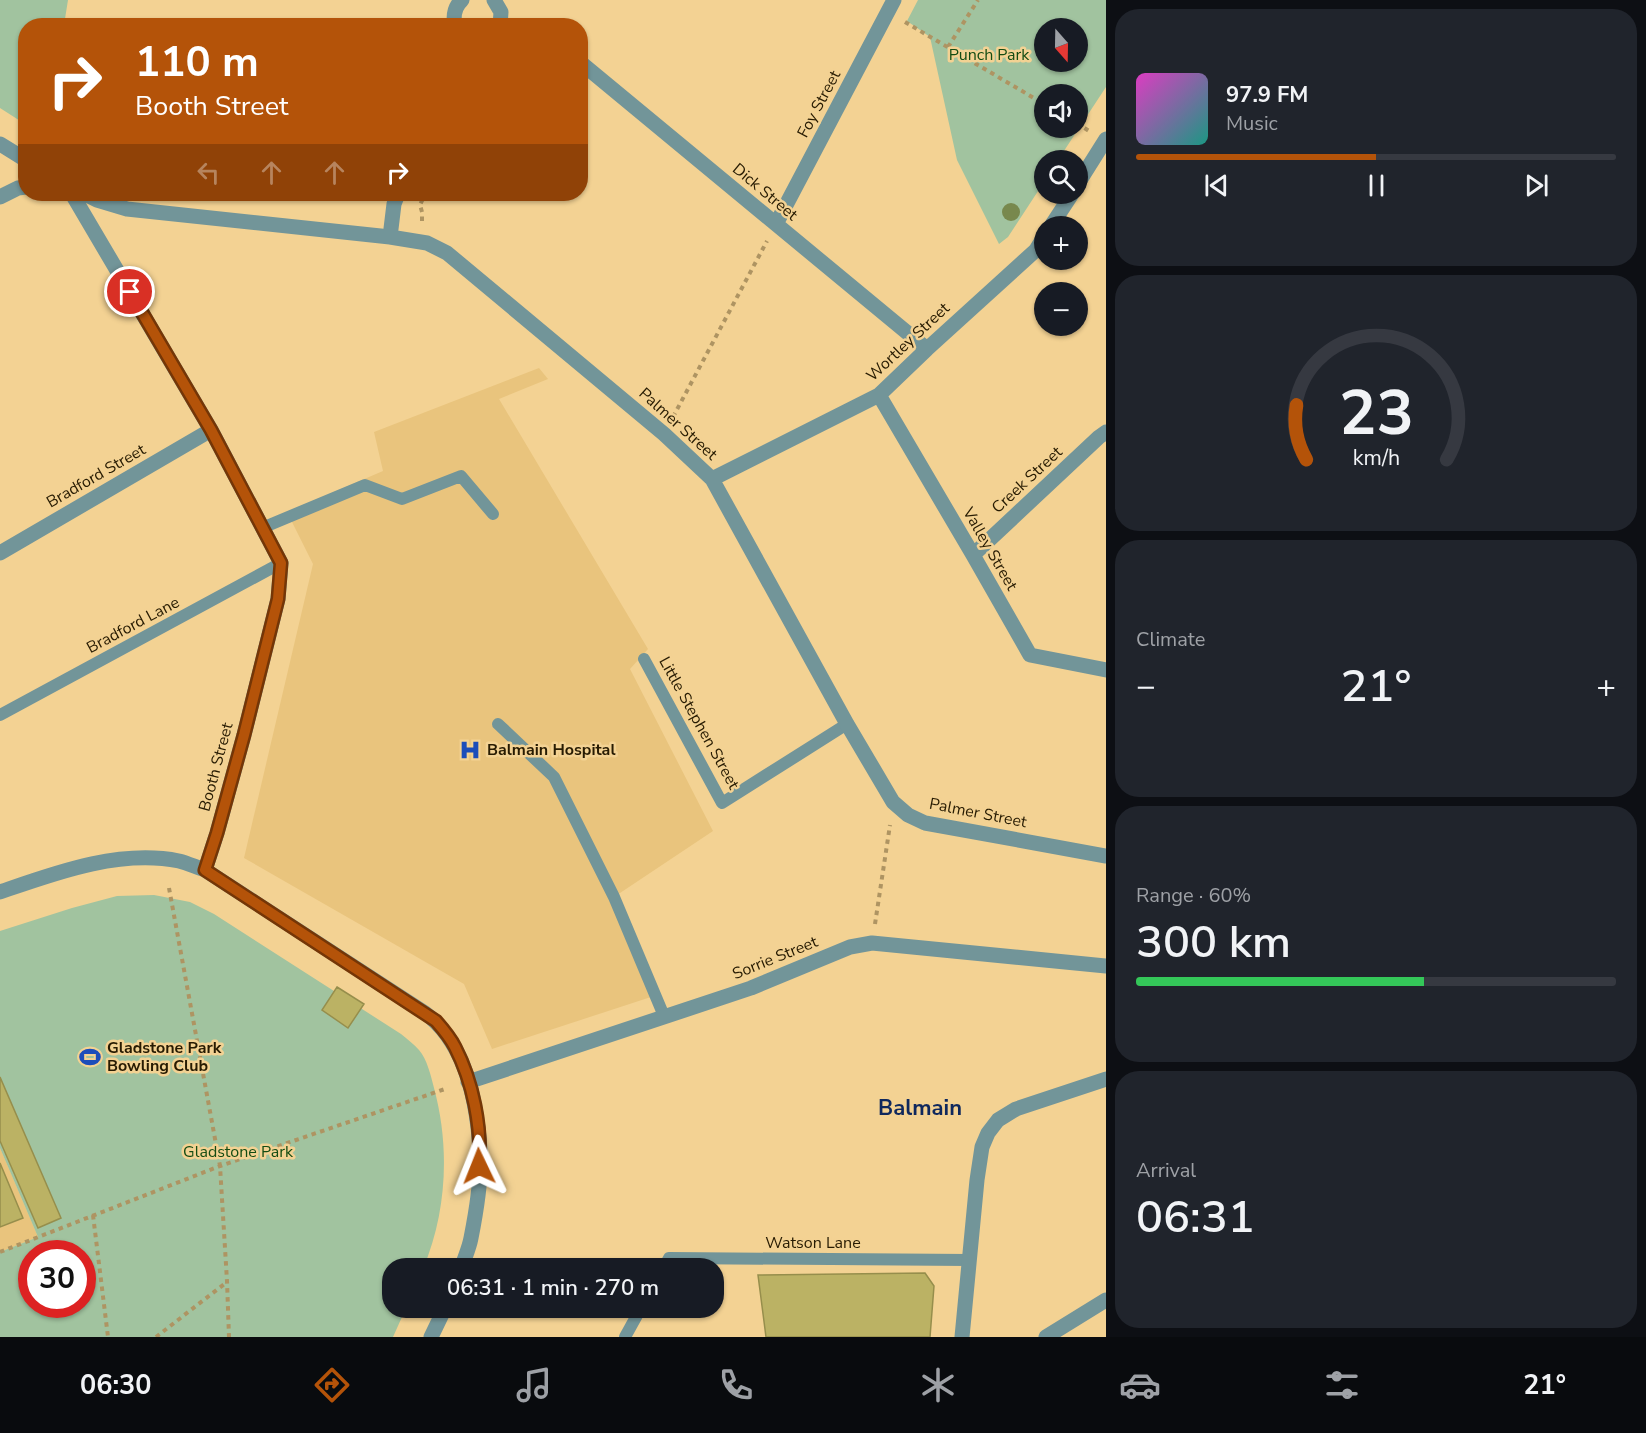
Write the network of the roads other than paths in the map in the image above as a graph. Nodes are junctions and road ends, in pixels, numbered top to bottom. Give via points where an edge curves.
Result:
1 (494, 0) edge
2 (458, 1) edge
3 (891, 6) edge
4 (454, 18) edge
5 (501, 18) edge
6 (588, 69) edge
7 (0, 144) edge
8 (1104, 147) edge
9 (18, 155) edge
10 (1088, 170) edge
11 (18, 188) edge
12 (0, 197) edge
13 (76, 201) edge
14 (100, 201) edge
15 (395, 201) edge
16 (776, 224) junction
17 (390, 237) junction
18 (1034, 252) edge
19 (927, 349) junction
20 (879, 395) junction
21 (211, 430) junction
22 (1106, 432) edge
23 (712, 479) junction
24 (494, 513) dead end
25 (262, 528) junction
26 (0, 553) edge
27 (973, 555) junction
28 (281, 563) junction
29 (644, 659) dead end
30 (1106, 670) edge
31 (0, 715) edge
32 (498, 724) dead end
33 (847, 724) junction
34 (1106, 856) edge
35 (205, 870) junction
36 (0, 892) edge
37 (1106, 966) edge
38 (664, 1016) junction
39 (1106, 1079) edge
40 (468, 1082) junction
41 (465, 1258) edge
42 (724, 1258) edge
43 (969, 1260) junction
44 (1106, 1300) edge
45 (440, 1318) edge
46 (635, 1318) edge
47 (431, 1337) edge
48 (625, 1337) edge
49 (963, 1337) edge
50 (1046, 1337) edge

1 - 5 street
2 - 4 street
3 - 16 street, Foy Street
6 - 16 street, Dick Street
7 - 9 street
8 - 10 street
11 - 12 street
13 - 21 street
14 - 17 street, Palmer Street via 127,209
15 - 17 street
16 - 19 street, Dick Street
17 - 23 street, Palmer Street via 427,243 447,253 664,434
18 - 19 street, Wortley Street
19 - 20 street, Wortley Street
20 - 23 street, Wortley Street
20 - 27 street, Valley Street
21 - 25 street
21 - 26 street, Bradford Street
22 - 27 street, Creek Street
23 - 33 street, Palmer Street
24 - 25 lane via 460,476 402,499 365,485
25 - 28 street
27 - 30 street, Valley Street via 1030,655
28 - 31 lane, Bradford Lane
28 - 35 street, Booth Street via 278,599
29 - 33 lane, Little Stephen Street via 722,803
32 - 38 lane via 554,777 614,897
33 - 34 street, Palmer Street via 893,802 908,815 925,823
35 - 36 street via 180,861 122,860 57,872
35 - 40 street via 436,1021 455,1047
37 - 38 street, Sorrie Street via 872,943 850,947 751,988
38 - 40 street, Sorrie Street
39 - 43 street via 1016,1109 999,1119 988,1133 977,1180
40 - 41 street via 480,1152 471,1240
42 - 43 lane, Watson Lane
43 - 49 street
44 - 50 street
45 - 47 street
46 - 48 lane

